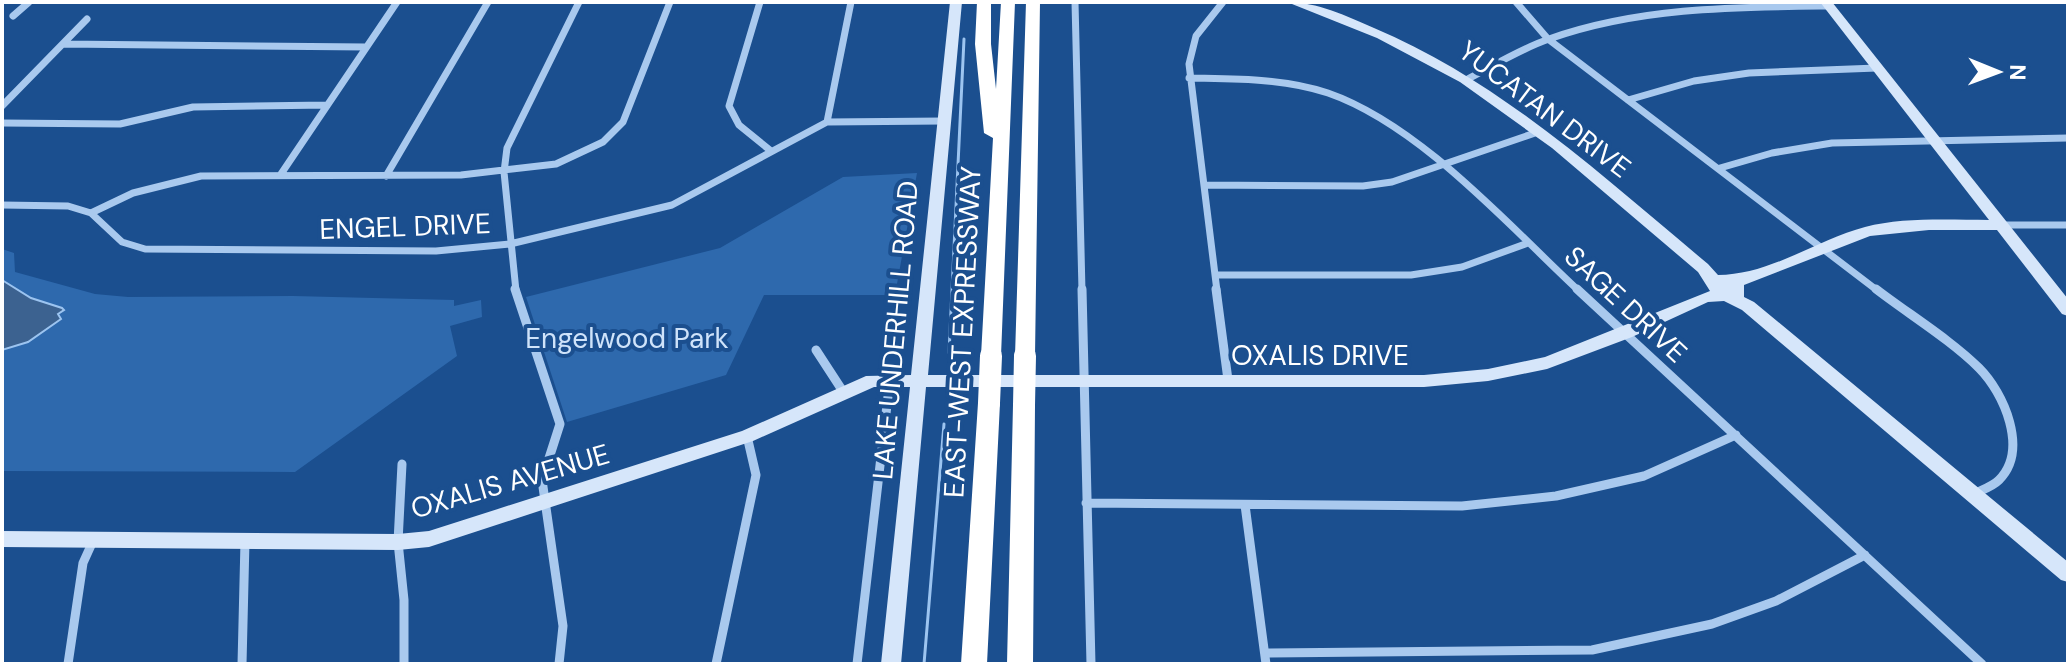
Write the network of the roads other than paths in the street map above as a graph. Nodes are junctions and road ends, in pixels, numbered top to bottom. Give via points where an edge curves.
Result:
1 (29, 2) edge
2 (397, 2) edge
3 (488, 2) edge
4 (579, 2) edge
5 (670, 2) edge
6 (760, 2) edge
7 (851, 2) edge
8 (956, 2) edge
9 (984, 2) edge
10 (1008, 2) edge
11 (1033, 2) edge
12 (1075, 2) edge
13 (1223, 2) edge
14 (1293, 2) edge
15 (1516, 2) edge
16 (1827, 4) edge
17 (13, 16) dead end
18 (87, 19) dead end
19 (1548, 39) junction
20 (63, 44) junction
21 (366, 47) junction
22 (1877, 68) junction
23 (1189, 78) junction
24 (1466, 80) junction
25 (1628, 100) junction
26 (327, 105) junction
27 (2, 106) edge
28 (943, 121) junction
29 (827, 122) junction
30 (2, 123) edge
31 (1538, 132) junction
32 (2068, 138) edge
33 (1935, 140) junction
34 (771, 151) junction
35 (1000, 164) junction
36 (1443, 165) junction
37 (1720, 168) junction
38 (504, 172) junction
39 (281, 174) junction
40 (386, 176) junction
41 (1204, 185) junction
42 (2, 205) edge
43 (91, 213) junction
44 (2001, 225) junction
45 (2068, 225) edge
46 (1528, 243) junction
47 (510, 244) junction
48 (1824, 248) junction
49 (1216, 275) junction
50 (1729, 289) junction
51 (2068, 310) edge
52 (1626, 333) junction
53 (816, 350) dead end
54 (891, 379) junction
55 (919, 379) junction
56 (1083, 380) junction
57 (1228, 380) junction
58 (844, 393) junction
59 (1736, 435) junction
60 (747, 436) junction
61 (402, 464) dead end
62 (1972, 495) junction
63 (545, 503) junction
64 (1086, 503) junction
65 (1245, 505) junction
66 (2, 539) edge
67 (94, 540) junction
68 (245, 541) junction
69 (398, 542) junction
70 (1865, 555) junction
71 (2068, 574) edge
72 (1265, 659) edge
73 (68, 664) edge
74 (242, 664) edge
75 (404, 664) edge
76 (559, 664) edge
77 (716, 664) edge
78 (857, 664) edge
79 (891, 664) edge
80 (974, 664) edge
81 (1020, 664) edge
82 (1091, 664) edge
83 (1982, 664) edge

1 - 17 street
2 - 21 street
3 - 40 street
4 - 38 street via 507,148
5 - 38 street via 623,122 603,142 556,164
6 - 34 street via 729,106 739,125
7 - 29 street
8 - 28 street, LAKE UNDERHILL ROAD
9 - 35 highway via 989,113
10 - 35 highway, EAST-WEST EXPRESSWAY
11 - 81 highway, EAST-WEST EXPRESSWAY, bridge
12 - 56 street
13 - 23 street via 1188,49
14 - 24 street, YUCATAN DRIVE via 1396,42
15 - 19 street
16 - 19 street via 1712,7 1612,21
16 - 22 street
18 - 20 street
19 - 24 street
19 - 25 street
20 - 21 street
20 - 27 street
21 - 26 street
22 - 25 street via 1749,73 1694,81
22 - 33 street
23 - 36 street, SAGE DRIVE via 1265,79 1332,92 1402,131
23 - 41 street
24 - 31 street, YUCATAN DRIVE
25 - 37 street
26 - 30 street via 193,107 120,124
26 - 39 street
28 - 29 street, ENGEL DRIVE
28 - 55 street, LAKE UNDERHILL ROAD
29 - 34 street, ENGEL DRIVE
31 - 36 street
31 - 50 street, YUCATAN DRIVE
32 - 33 street
33 - 37 street via 1832,143
33 - 44 street
34 - 47 street, ENGEL DRIVE via 672,205
35 - 80 highway, EAST-WEST EXPRESSWAY, bridge
36 - 41 street via 1363,186
36 - 46 street, SAGE DRIVE
37 - 48 street
38 - 40 street
38 - 47 street
39 - 40 street
39 - 43 street via 172,181
41 - 49 street
42 - 43 street via 68,206
43 - 47 street, ENGEL DRIVE via 122,242 145,249 436,251
44 - 45 street, OXALIS DRIVE
44 - 48 street, OXALIS DRIVE via 1868,231
44 - 51 street
46 - 49 street via 1442,271
46 - 52 street, SAGE DRIVE
47 - 63 street via 515,289 560,424 542,480
48 - 50 street, OXALIS DRIVE
48 - 62 street via 1959,350 1995,387 2011,421 2012,452 2000,479
49 - 57 street
50 - 52 street, OXALIS DRIVE
50 - 62 street, YUCATAN DRIVE
52 - 57 street, OXALIS DRIVE via 1547,363 1488,375 1424,381
52 - 59 street, SAGE DRIVE
53 - 58 street
54 - 55 street, OXALIS AVENUE
54 - 58 street, OXALIS AVENUE
54 - 78 street, LAKE UNDERHILL ROAD
55 - 56 street, OXALIS DRIVE
55 - 79 street, LAKE UNDERHILL ROAD
56 - 57 street, OXALIS DRIVE
56 - 64 street
58 - 60 street, OXALIS AVENUE
59 - 65 street via 1644,476 1556,496 1462,506
59 - 70 street, SAGE DRIVE
60 - 63 street, OXALIS AVENUE
60 - 77 street via 756,475
61 - 69 street
62 - 71 street, YUCATAN DRIVE
63 - 69 street, OXALIS AVENUE via 429,539
63 - 76 street via 563,626
64 - 65 street
64 - 82 street
65 - 72 street
66 - 67 street, OXALIS AVENUE
67 - 68 street, OXALIS AVENUE
67 - 73 street via 83,563
68 - 69 street, OXALIS AVENUE
68 - 74 street
69 - 75 street
70 - 72 street via 1776,601 1712,624 1592,650
70 - 83 street, SAGE DRIVE

